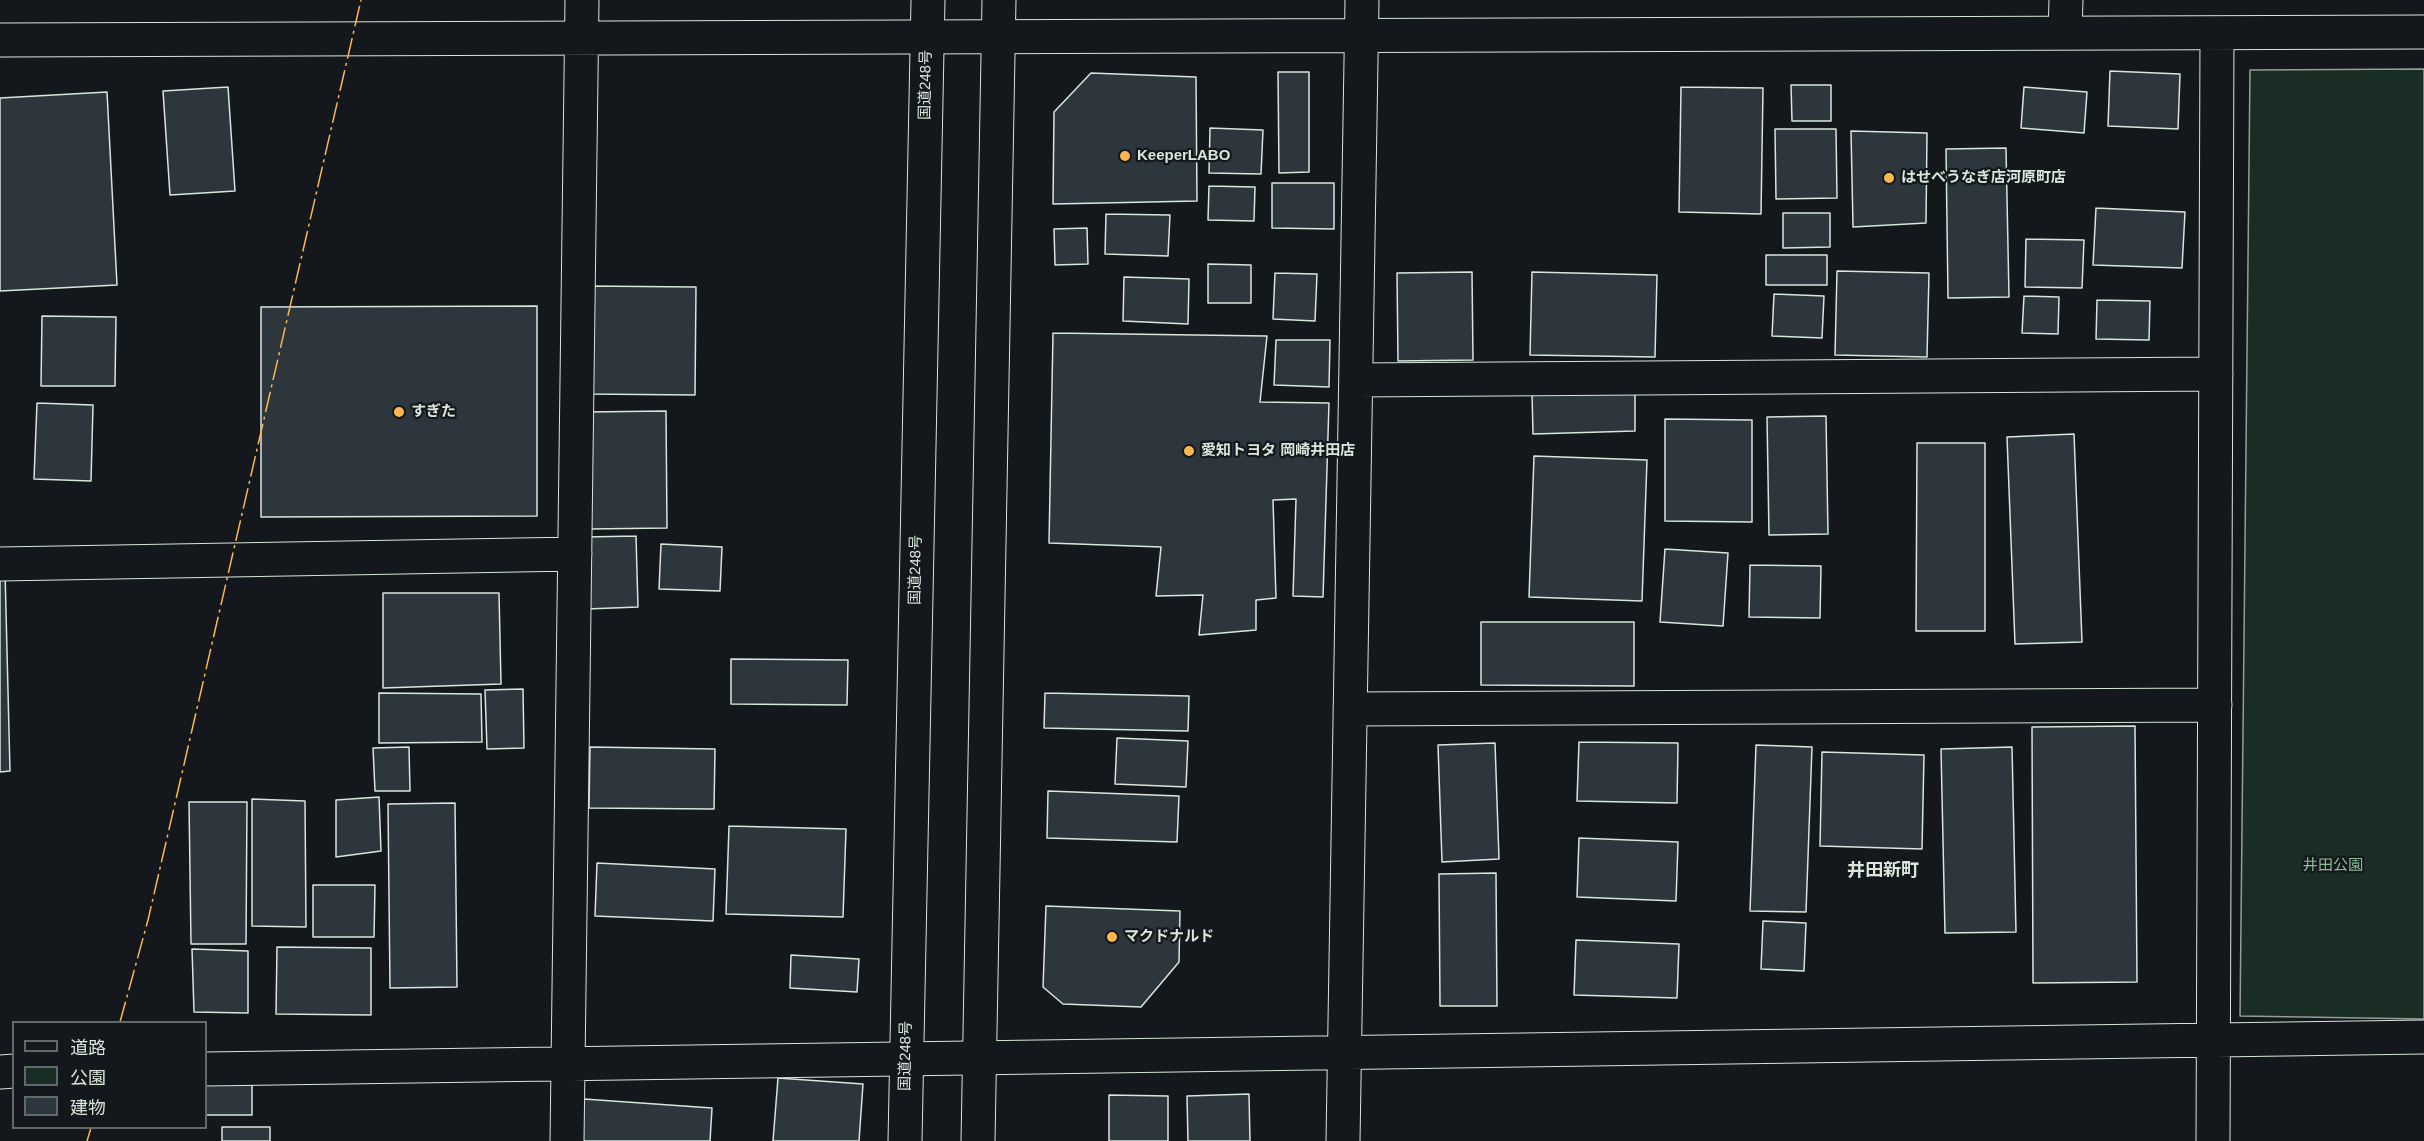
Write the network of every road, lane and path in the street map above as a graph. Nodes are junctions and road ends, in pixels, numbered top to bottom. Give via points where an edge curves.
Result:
1 (582, 0) edge
2 (928, 0) edge
3 (999, 0) edge
4 (1362, 0) edge
5 (2066, 0) edge
6 (2424, 32) edge
7 (2065, 33) junction
8 (2217, 33) junction
9 (1362, 36) junction
10 (927, 37) junction
11 (998, 37) junction
12 (582, 38) junction
13 (0, 40) edge
14 (2216, 374) junction
15 (1356, 380) junction
16 (575, 554) junction
17 (0, 564) edge
18 (2215, 705) junction
19 (1350, 709) junction
20 (2424, 1037) edge
21 (2214, 1040) junction
22 (1344, 1052) junction
23 (906, 1058) junction
24 (979, 1058) junction
25 (568, 1064) junction
26 (207, 1069) edge
27 (567, 1141) edge
28 (905, 1141) edge
29 (978, 1141) edge
30 (1343, 1141) edge
31 (2213, 1141) edge

1 - 12 main road
2 - 10 main road, 国道248号
3 - 11 main road
4 - 9 main road
5 - 7 main road
6 - 8 main road
7 - 8 main road
7 - 9 main road
8 - 14 main road
9 - 11 main road
9 - 15 main road
10 - 11 main road
10 - 12 main road
10 - 23 main road, 国道248号
11 - 24 main road
12 - 13 main road
12 - 16 main road
14 - 15 main road
14 - 18 main road
15 - 19 main road
16 - 17 main road
16 - 25 main road
18 - 19 main road
18 - 21 main road
19 - 22 main road
20 - 21 main road
21 - 22 main road
21 - 31 main road
22 - 24 main road
22 - 30 main road
23 - 24 main road
23 - 25 main road
23 - 28 main road, 国道248号
24 - 29 main road
25 - 26 main road
25 - 27 main road

